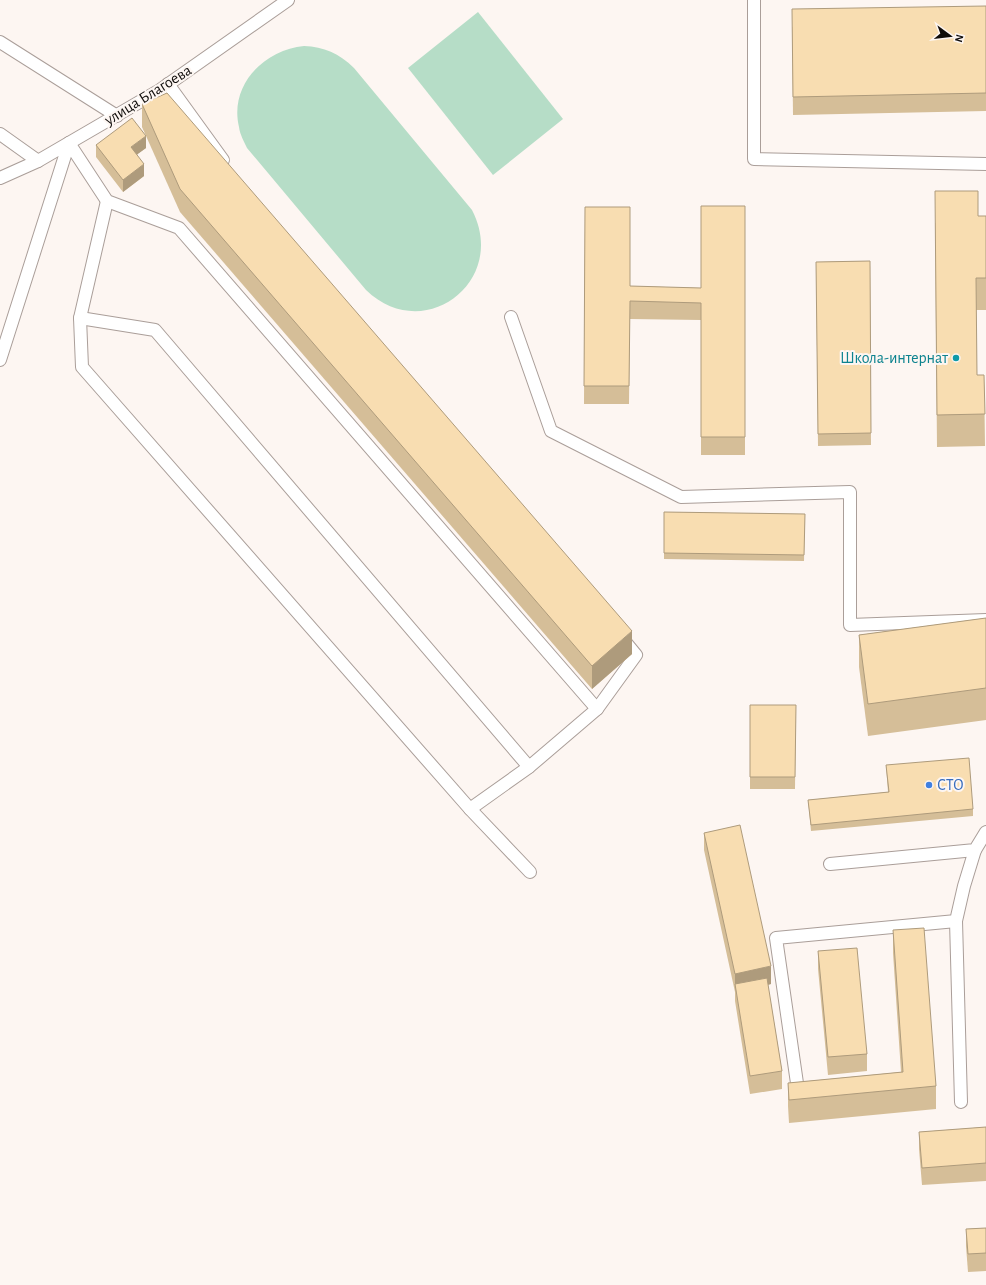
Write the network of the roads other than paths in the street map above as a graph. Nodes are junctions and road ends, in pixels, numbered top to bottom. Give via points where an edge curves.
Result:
1 (288, 0) edge
2 (754, 0) edge
3 (0, 42) edge
4 (168, 84) junction
5 (117, 116) junction
6 (0, 134) edge
7 (70, 143) junction
8 (38, 161) junction
9 (986, 164) edge
10 (228, 167) edge
11 (0, 178) edge
12 (107, 201) junction
13 (511, 317) dead end
14 (80, 318) junction
15 (0, 360) edge
16 (986, 620) edge
17 (616, 630) edge
18 (597, 709) junction
19 (529, 767) junction
20 (470, 809) junction
21 (986, 832) edge
22 (976, 850) junction
23 (830, 864) dead end
24 (530, 872) dead end
25 (956, 921) junction
26 (799, 1099) edge
27 (960, 1102) dead end

1 - 4 lane, улица Благоева
2 - 9 lane via 754,159
3 - 5 lane
4 - 5 lane, улица Благоева
4 - 10 lane
5 - 7 lane, улица Благоева
6 - 8 lane
7 - 8 lane, улица Благоева
7 - 12 lane
7 - 15 lane
8 - 11 lane, улица Благоева
12 - 14 lane
12 - 18 lane via 179,228
13 - 16 lane via 551,431 681,497 850,492 850,625
14 - 19 lane via 155,330
14 - 20 lane via 82,367
17 - 18 lane via 636,655
18 - 19 lane
19 - 20 lane
20 - 24 lane
21 - 22 lane
22 - 23 lane
22 - 25 lane
25 - 26 lane via 776,938
25 - 27 lane

